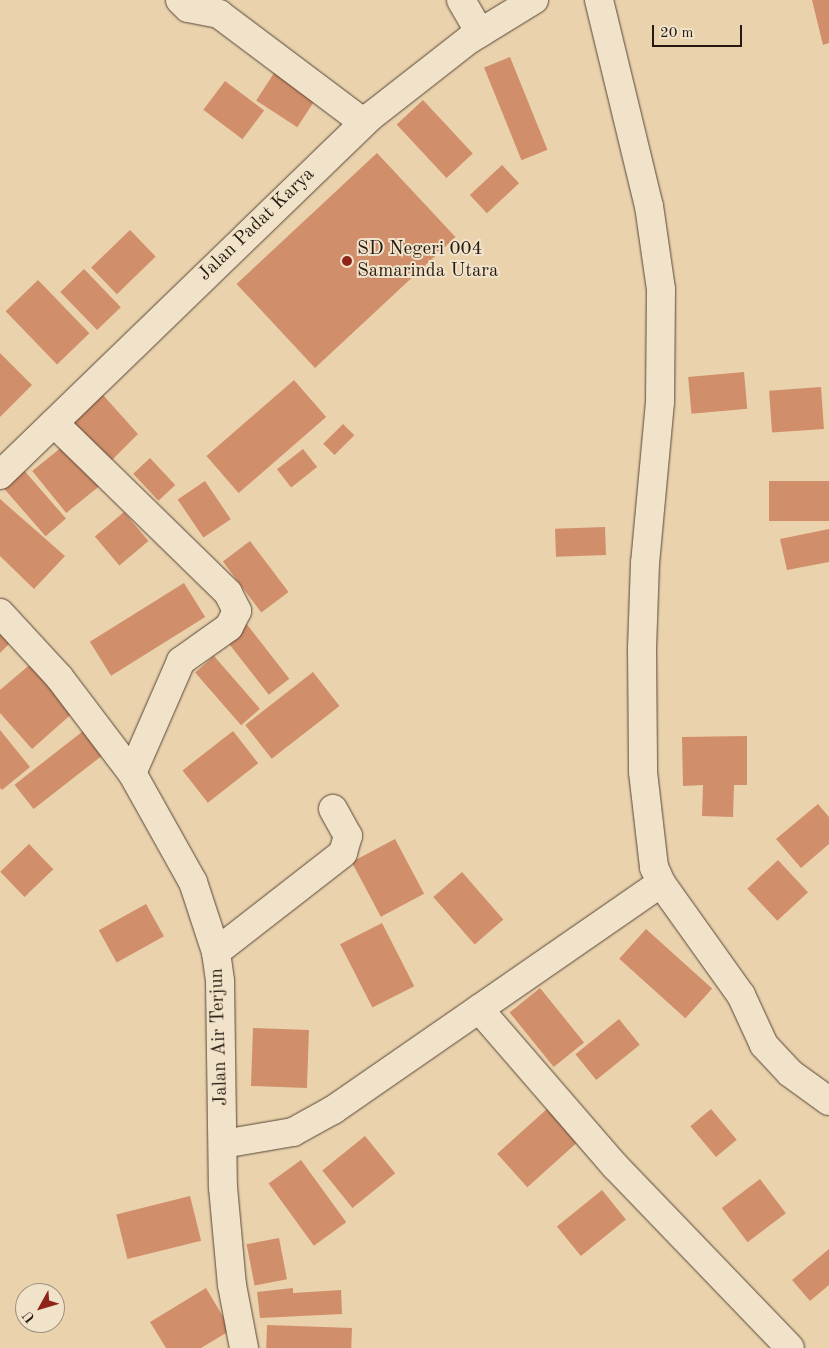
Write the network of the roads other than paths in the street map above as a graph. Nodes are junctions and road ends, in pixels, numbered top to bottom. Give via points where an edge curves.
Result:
1 (180, 0) edge
2 (461, 0) edge
3 (534, 0) edge
4 (600, 0) edge
5 (480, 33) junction
6 (364, 123) junction
7 (54, 423) junction
8 (0, 475) edge
9 (0, 613) edge
10 (132, 773) junction
11 (333, 809) dead end
12 (661, 883) junction
13 (216, 952) junction
14 (479, 1009) junction
15 (829, 1101) edge
16 (223, 1144) junction
17 (244, 1348) edge
18 (790, 1348) edge

1 - 6 street via 188,8 219,14
2 - 5 street
3 - 5 street, Jalan Padat Karya
4 - 12 street via 658,250 660,402 645,563 642,724 649,842
5 - 6 street, Jalan Padat Karya
6 - 7 street, Jalan Padat Karya
7 - 8 street, Jalan Padat Karya
7 - 10 street via 228,593 237,611 229,627 181,661
9 - 10 street, Jalan Air Terjun via 59,677
10 - 13 street, Jalan Air Terjun via 193,882
11 - 13 street via 348,836 343,853
12 - 14 street
12 - 15 street via 726,971 764,1045 790,1073
13 - 16 street, Jalan Air Terjun via 220,981
14 - 16 street via 307,1125 270,1138
14 - 18 street via 616,1166
16 - 17 street, Jalan Air Terjun via 232,1276

